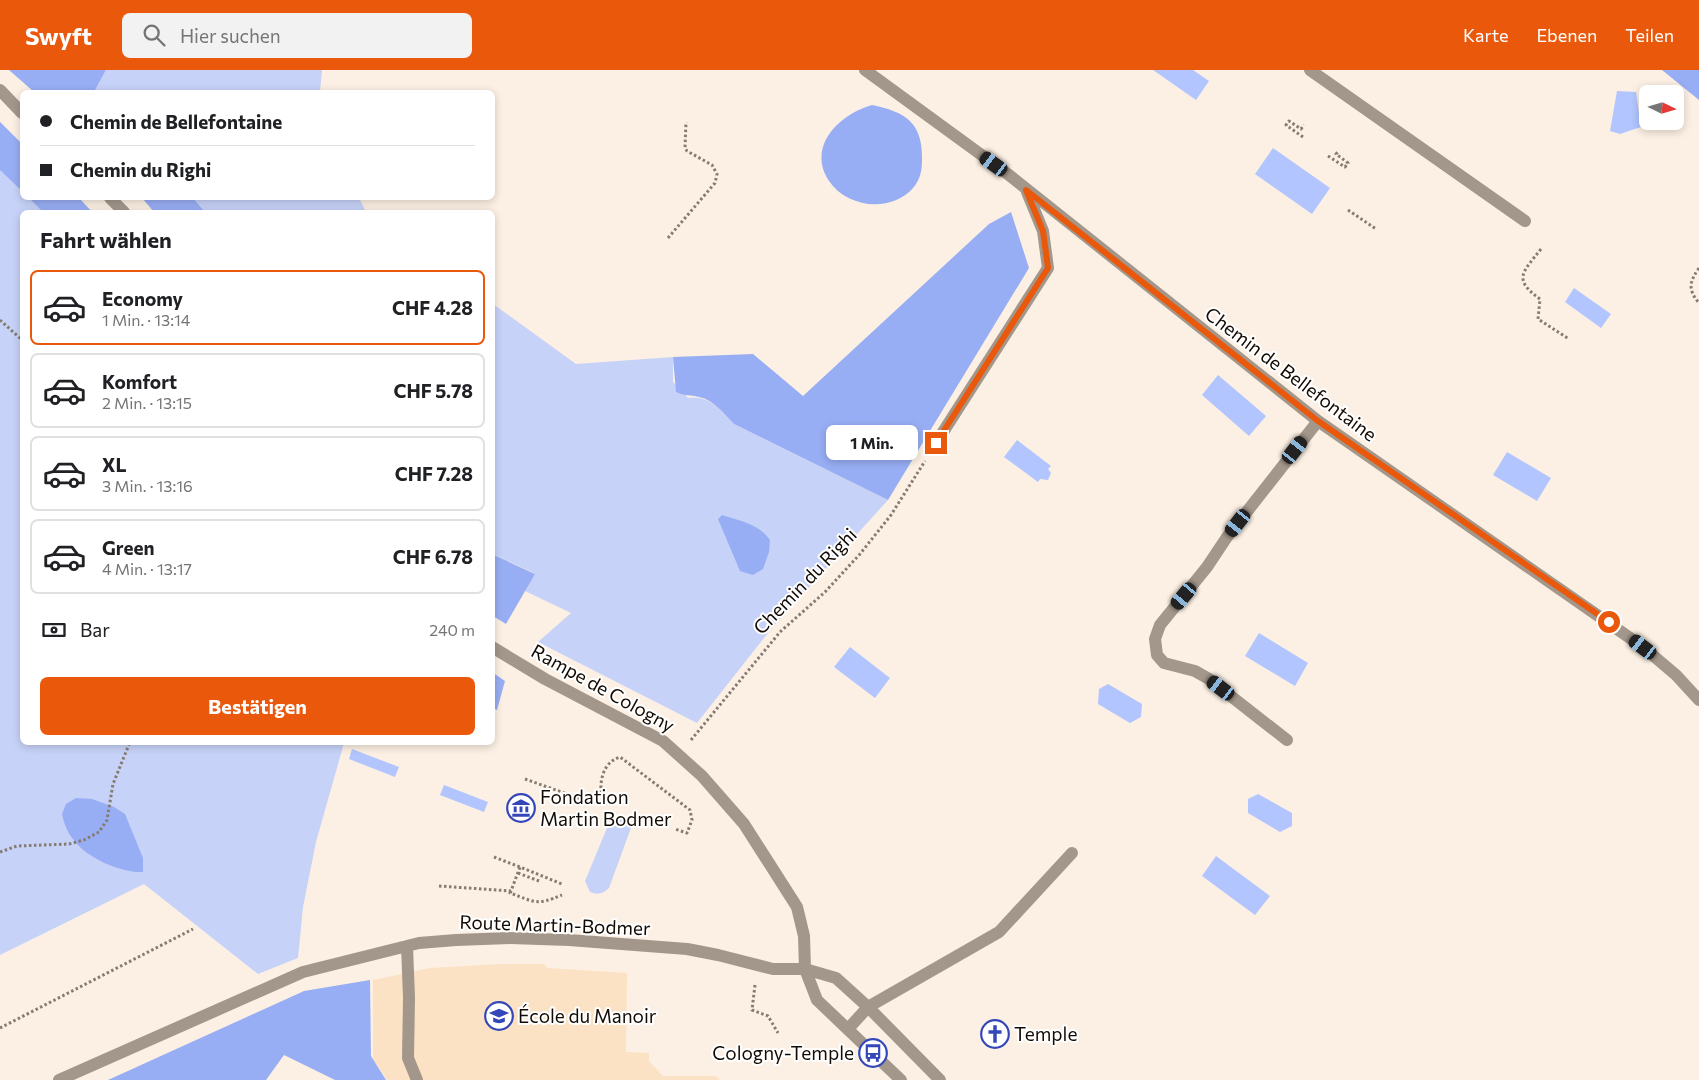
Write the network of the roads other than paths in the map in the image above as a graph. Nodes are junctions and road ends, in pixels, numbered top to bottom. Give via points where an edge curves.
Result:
1 (865, 70) edge
2 (1310, 70) edge
3 (2, 94) edge
4 (20, 111) edge
5 (1026, 190) junction
6 (112, 200) edge
7 (122, 210) edge
8 (1525, 221) dead end
9 (1318, 421) junction
10 (936, 443) road end
11 (495, 649) edge
12 (1699, 700) edge
13 (1287, 740) dead end
14 (1072, 853) dead end
15 (406, 946) junction
16 (805, 969) junction
17 (868, 1007) junction
18 (848, 1029) junction
19 (59, 1080) edge
20 (417, 1080) edge
21 (901, 1080) edge
22 (940, 1080) edge

1 - 5 street, Chemin de Bellefontaine
2 - 8 street
3 - 4 street
5 - 9 street, Chemin de Bellefontaine
5 - 10 street via 1043,231 1048,268
6 - 7 street
9 - 12 street, Chemin de Bellefontaine via 1609,622 1676,675
9 - 13 street via 1160,625 1155,639 1157,655 1164,663 1195,671 1209,679
11 - 16 street, Rampe de Cologny via 545,679 640,727 680,754 744,824 798,907 804,936
14 - 17 street via 999,932
15 - 16 street, Route Martin-Bodmer via 456,940 569,940 686,949 718,954 773,970
15 - 19 street, Route Martin-Bodmer via 303,972
15 - 20 street via 408,1058
16 - 17 street, Route Martin-Bodmer via 836,978
16 - 18 street, Rampe de Cologny via 817,1000
17 - 18 street
17 - 22 street, Route Martin-Bodmer
18 - 21 street, Rampe de Cologny

